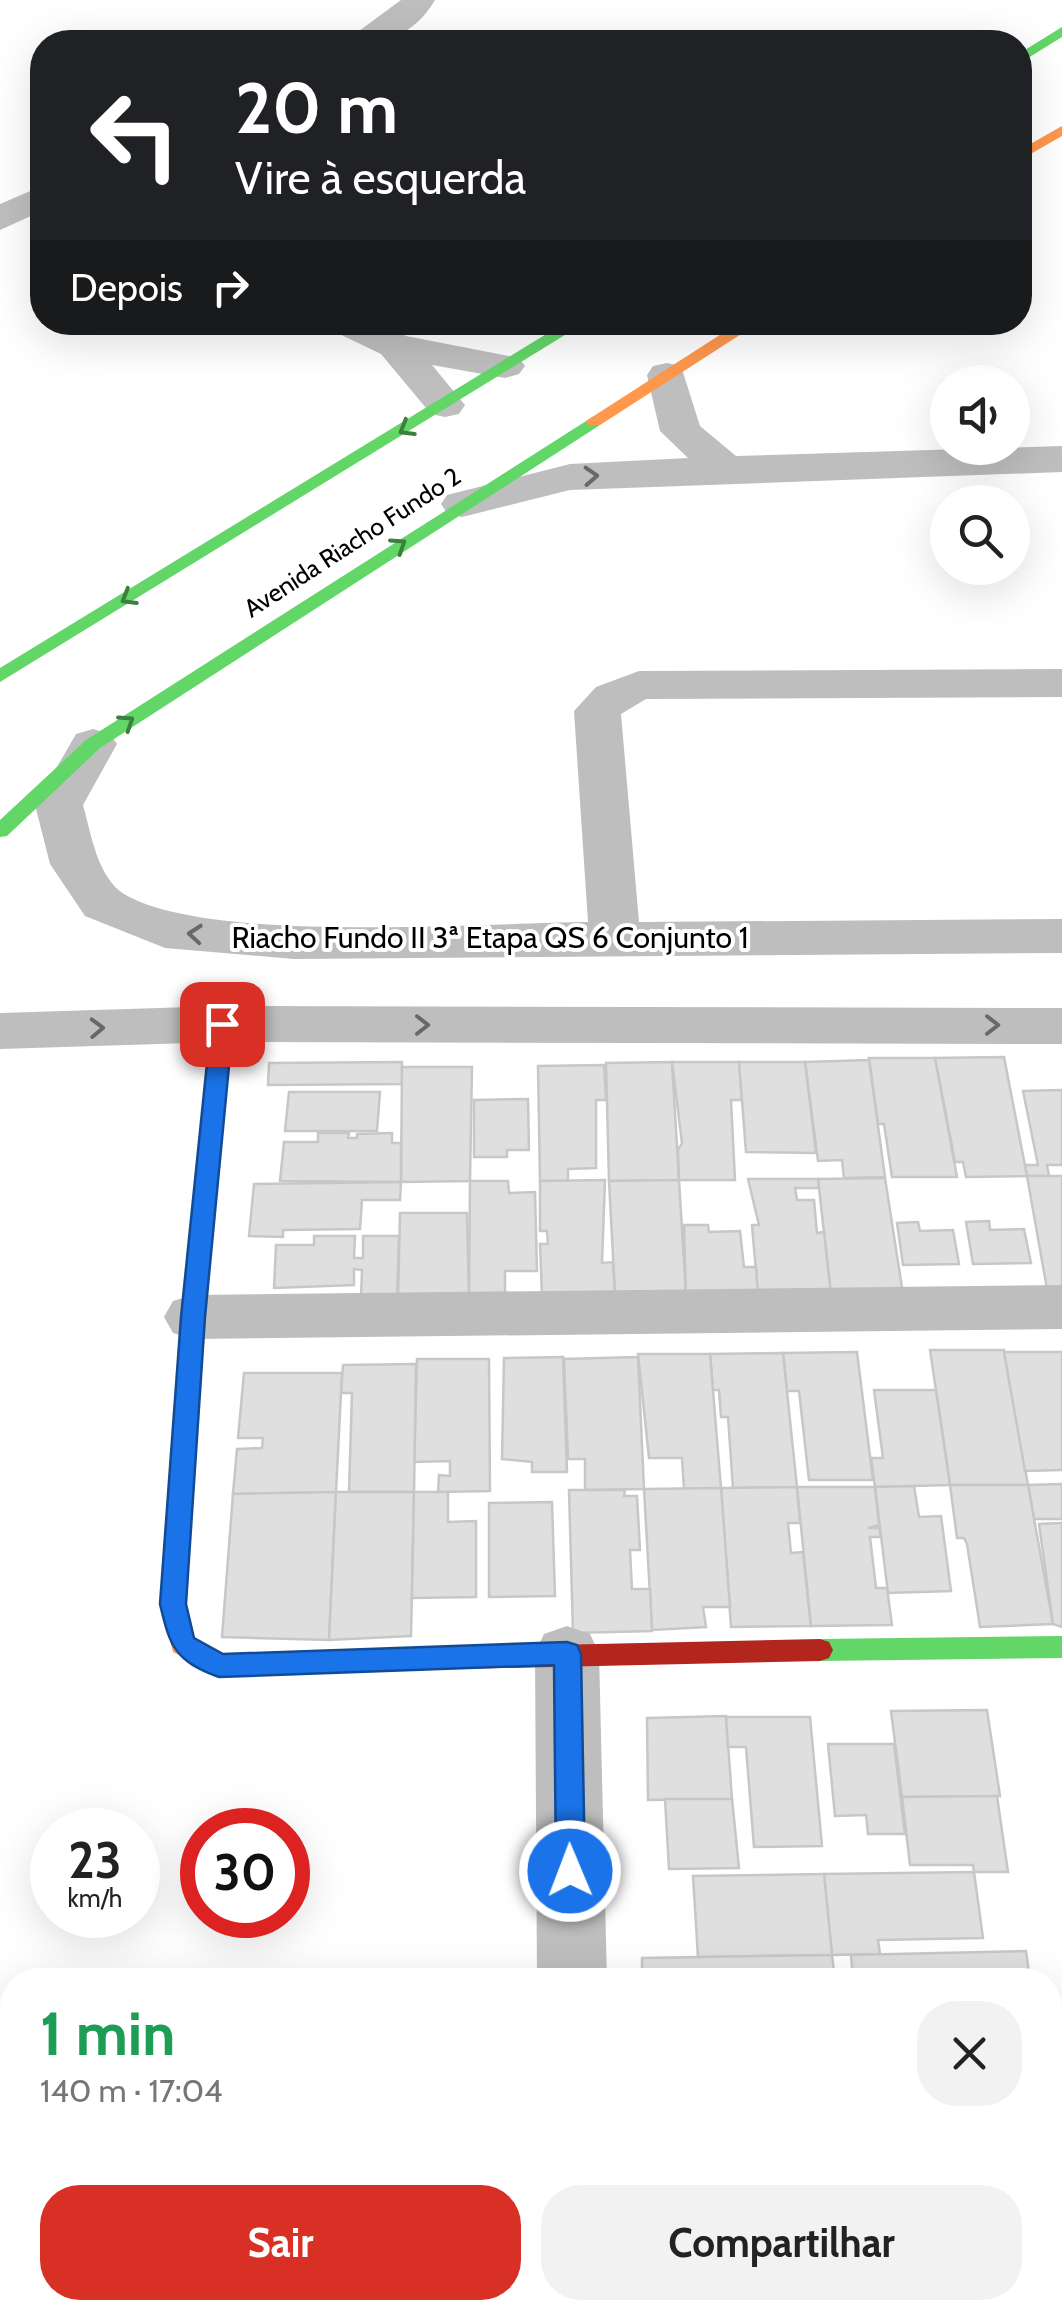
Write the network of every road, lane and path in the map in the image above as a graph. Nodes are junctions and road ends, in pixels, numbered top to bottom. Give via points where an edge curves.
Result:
1 (418, 0) edge
2 (381, 30) edge
3 (1062, 31) edge
4 (1032, 52) edge
5 (1062, 130) edge
6 (1032, 149) edge
7 (30, 203) edge
8 (0, 218) edge
9 (372, 335) edge
10 (556, 335) edge
11 (731, 335) edge
12 (395, 346) junction
13 (505, 366) junction
14 (667, 375) junction
15 (445, 405) junction
16 (1062, 459) edge
17 (726, 469) junction
18 (462, 504) junction
19 (0, 676) edge
20 (1062, 683) edge
21 (93, 744) junction
22 (0, 831) edge
23 (1062, 936) edge
24 (920, 937) junction
25 (737, 938) junction
26 (616, 939) junction
27 (222, 1024) junction
28 (914, 1024) junction
29 (750, 1026) junction
30 (1062, 1026) edge
31 (0, 1031) edge
32 (1062, 1307) edge
33 (193, 1317) junction
34 (1062, 1647) edge
35 (567, 1654) junction
36 (572, 1968) edge

1 - 2 street via 410,13
3 - 4 main road
5 - 6 main road
7 - 8 street
9 - 12 street
10 - 13 main road
11 - 14 main road, Avenida Riacho Fundo 2
12 - 13 street
12 - 15 street
13 - 15 main road
14 - 17 street via 681,431
14 - 18 main road, Avenida Riacho Fundo 2
15 -> 19 main road
16 - 17 street
18 -> 17 street via 570,477
21 -> 18 main road, Avenida Riacho Fundo 2
20 - 26 street via 639,685 612,697 597,711
21 - 22 main road, Avenida Riacho Fundo 2
26 -> 21 street, Riacho Fundo II 3ª Etapa QS 6 Conjunto 1 via 294,942 165,932 103,904 76,864 59,805
23 - 24 street, Riacho Fundo II 3ª Etapa QS 6 Conjunto 1
24 - 25 street, Riacho Fundo II 3ª Etapa QS 6 Conjunto 1
24 - 28 street via 884,943 864,964 862,978 879,1002
25 - 26 street, Riacho Fundo II 3ª Etapa QS 6 Conjunto 1
25 - 29 street via 780,950 798,973 792,998
27 -> 29 street
31 -> 27 street
27 - 33 main road
28 - 29 street
28 -> 30 street
32 - 33 street
33 - 35 main road via 173,1604 182,1644 219,1665
34 - 35 main road
35 - 36 street

